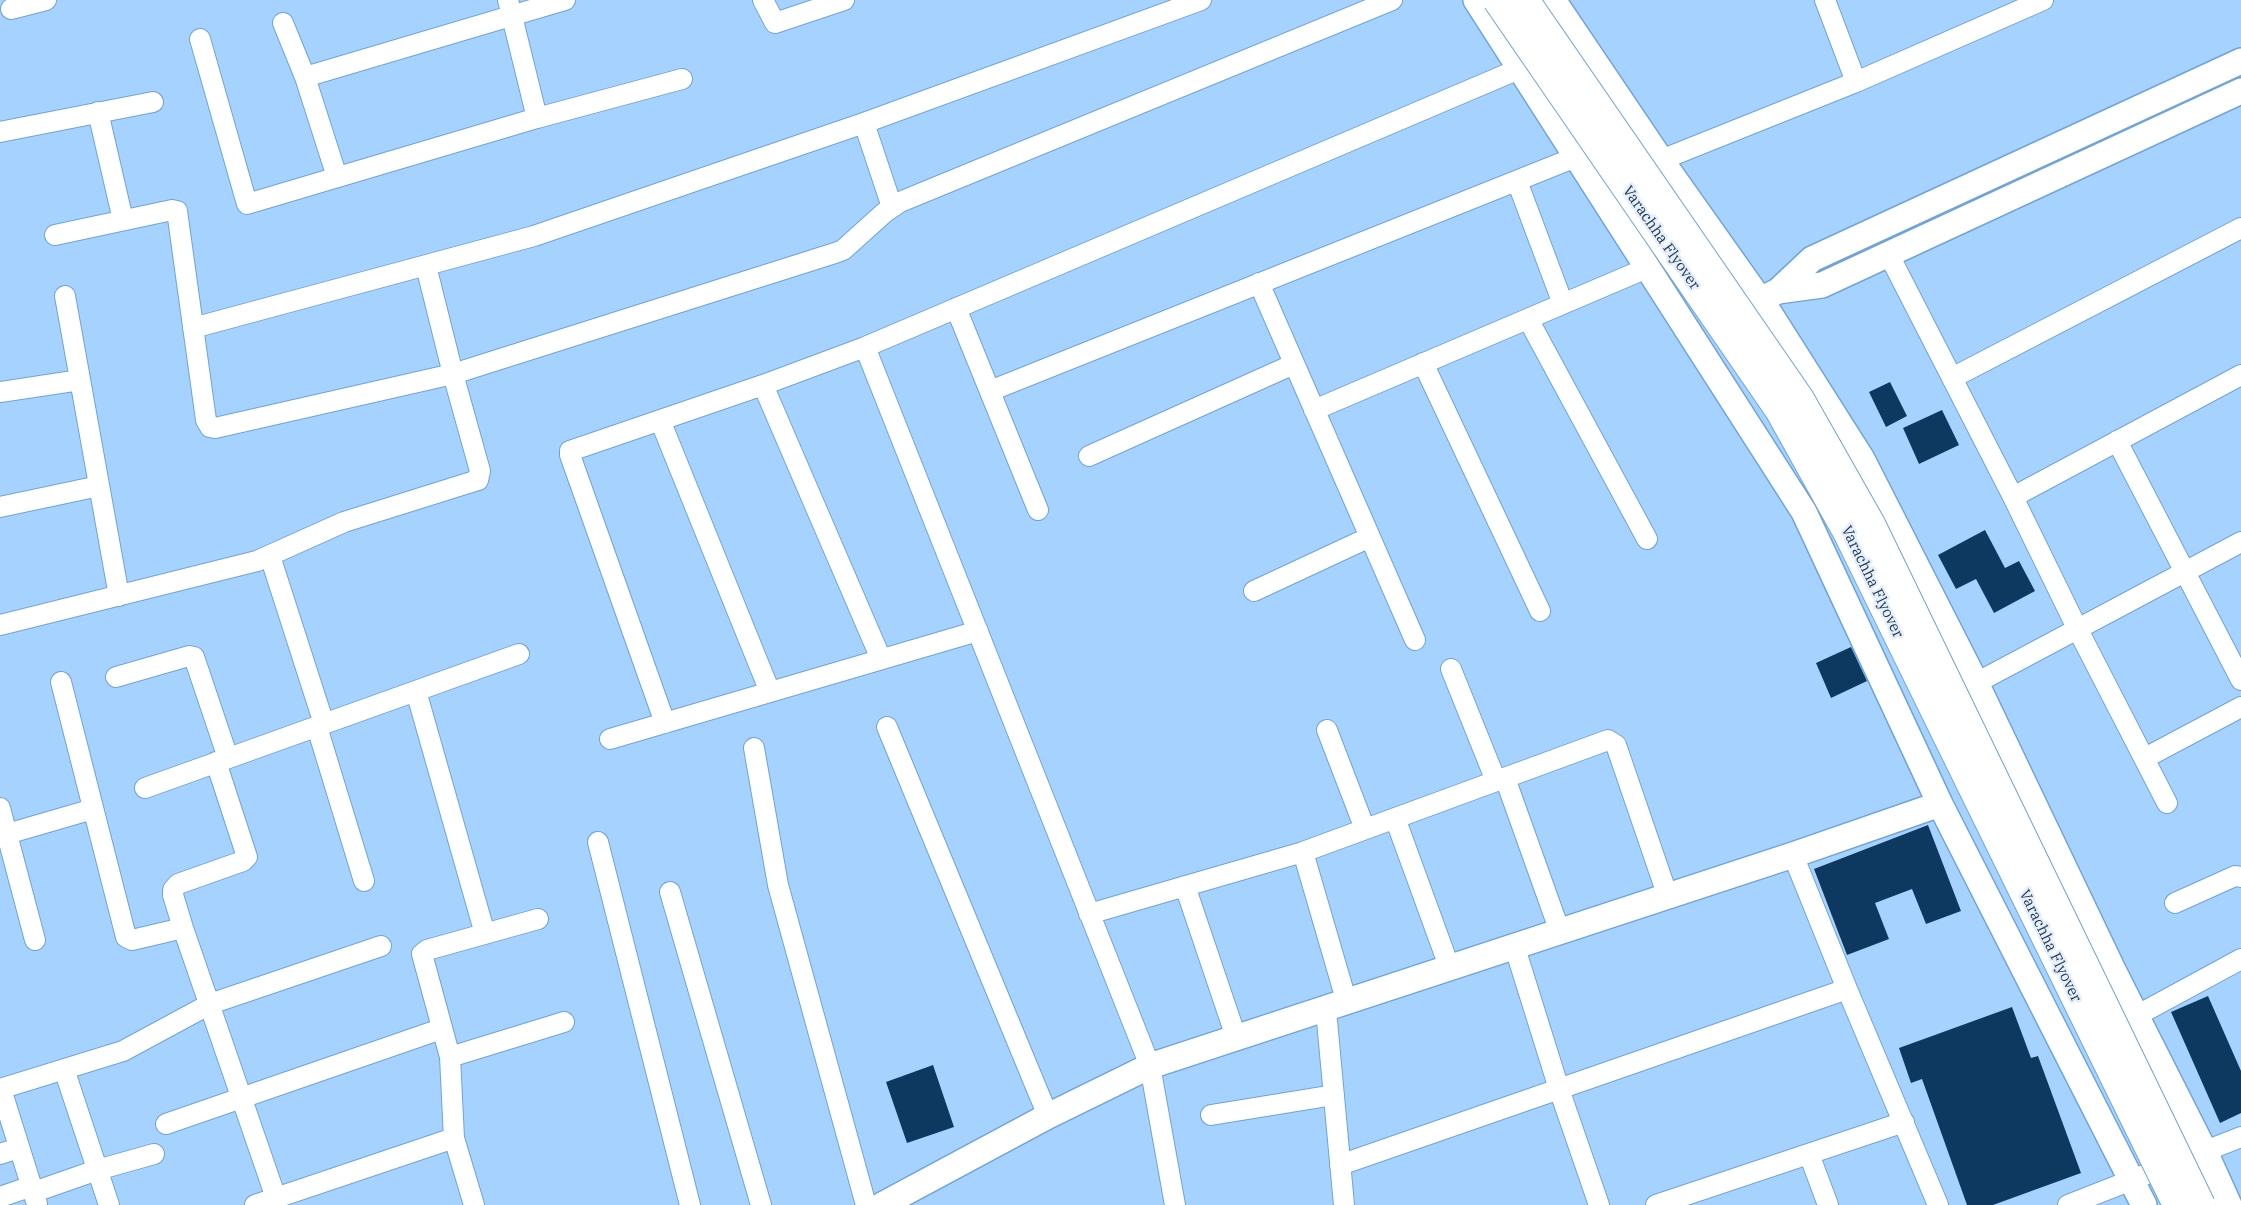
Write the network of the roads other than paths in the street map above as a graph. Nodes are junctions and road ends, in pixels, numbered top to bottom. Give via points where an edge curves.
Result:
1 (46, 0) edge
2 (565, 0) edge
3 (763, 0) edge
4 (844, 0) edge
5 (1201, 0) edge
6 (1392, 0) edge
7 (1476, 0) edge
8 (1497, 0) edge
9 (1525, 0) edge
10 (1553, 0) edge
11 (1825, 0) edge
12 (2043, 0) edge
13 (510, 7) edge
14 (11, 9) dead end
15 (283, 23) dead end
16 (200, 38) dead end
17 (2241, 61) edge
18 (1520, 68) junction
19 (306, 77) junction
20 (682, 78) dead end
21 (1856, 82) junction
22 (2241, 91) edge
23 (153, 102) dead end
24 (98, 112) junction
25 (537, 118) junction
26 (864, 123) junction
27 (0, 132) edge
28 (1576, 157) junction
29 (1661, 160) junction
30 (337, 177) junction
31 (1516, 180) junction
32 (892, 207) junction
33 (123, 220) junction
34 (2241, 228) edge
35 (55, 235) dead end
36 (1888, 255) junction
37 (426, 266) junction
38 (1647, 268) junction
39 (1259, 283) junction
40 (1769, 295) junction
41 (65, 296) dead end
42 (1563, 304) junction
43 (956, 308) junction
44 (1528, 319) junction
45 (193, 328) junction
46 (1691, 336) junction
47 (865, 347) junction
48 (1423, 363) junction
49 (1294, 364) junction
50 (453, 374) junction
51 (2241, 375) edge
52 (1952, 378) junction
53 (80, 380) junction
54 (763, 385) junction
55 (990, 391) junction
56 (0, 392) edge
57 (1314, 410) junction
58 (660, 420) junction
59 (2117, 441) junction
60 (1089, 456) dead end
61 (99, 486) junction
62 (2013, 497) junction
63 (0, 507) edge
64 (1038, 510) dead end
65 (1370, 538) junction
66 (1647, 539) dead end
67 (2241, 542) edge
68 (270, 556) junction
69 (2184, 572) junction
70 (1254, 591) dead end
71 (119, 596) junction
72 (1540, 611) dead end
73 (0, 625) edge
74 (2077, 628) junction
75 (978, 631) junction
76 (1415, 640) dead end
77 (519, 654) dead end
78 (881, 659) junction
79 (1451, 668) dead end
80 (116, 677) dead end
81 (2241, 680) edge
82 (61, 682) dead end
83 (1976, 683) junction
84 (416, 691) junction
85 (770, 692) junction
86 (2241, 707) edge
87 (664, 723) junction
88 (320, 725) junction
89 (887, 728) dead end
90 (1327, 730) dead end
91 (610, 739) dead end
92 (754, 748) dead end
93 (2145, 758) junction
94 (222, 760) junction
95 (1500, 779) junction
96 (145, 788) dead end
97 (2167, 803) dead end
98 (1940, 804) junction
99 (0, 808) edge
100 (93, 809) junction
101 (1395, 818) junction
102 (1365, 829) junction
103 (7, 834) junction
104 (598, 842) dead end
105 (1303, 852) junction
106 (1793, 855) junction
107 (2241, 877) edge
108 (364, 881) dead end
109 (1185, 886) junction
110 (670, 892) dead end
111 (1668, 897) junction
112 (2175, 903) dead end
113 (1089, 914) junction
114 (538, 919) dead end
115 (183, 928) junction
116 (1560, 932) junction
117 (485, 934) junction
118 (35, 940) dead end
119 (381, 946) dead end
120 (1515, 948) junction
121 (2241, 959) edge
122 (1450, 969) junction
123 (1846, 989) junction
124 (210, 1004) junction
125 (1337, 1007) junction
126 (2136, 1016) junction
127 (564, 1022) dead end
128 (441, 1029) junction
129 (1236, 1037) junction
130 (450, 1057) junction
131 (1150, 1066) junction
132 (64, 1069) junction
133 (0, 1089) edge
134 (1559, 1089) junction
135 (1334, 1095) junction
136 (242, 1099) junction
137 (1211, 1115) dead end
138 (1048, 1116) junction
139 (1904, 1122) junction
140 (166, 1124) dead end
141 (2241, 1137) edge
142 (454, 1138) junction
143 (20, 1148) junction
144 (2205, 1152) junction
145 (0, 1154) edge
146 (154, 1154) dead end
147 (1809, 1154) junction
148 (1340, 1166) junction
149 (97, 1170) junction
150 (2131, 1179) junction
151 (34, 1194) edge
152 (0, 1197) edge
153 (276, 1198) junction
154 (1681, 1201) edge
155 (109, 1205) edge
156 (255, 1205) edge
157 (474, 1205) edge
158 (690, 1205) edge
159 (761, 1205) edge
160 (866, 1205) edge
161 (882, 1205) edge
162 (1175, 1205) edge
163 (1344, 1205) edge
164 (1599, 1205) edge
165 (1656, 1205) edge
166 (1828, 1205) edge
167 (1938, 1205) edge
168 (2068, 1205) edge
169 (2144, 1205) edge
170 (2177, 1205) edge
171 (2201, 1205) edge
172 (2229, 1205) edge

1 - 14 street
2 - 13 street
3 - 4 street via 775,23
5 - 26 street
6 - 32 street
7 - 18 street
8 - 170 main road, Varachha Flyover, bridge via 1780,410 1848,534
9 - 171 main road, Varachha Flyover, bridge via 1800,399 1872,526
10 - 29 street
11 - 21 street
12 - 21 street
13 - 19 street
13 - 25 street
15 - 19 street
16 - 30 street via 247,204
17 - 40 street via 1812,259
18 - 28 street
18 - 43 street
19 - 30 street
20 - 25 street
21 - 29 street
22 - 36 street
23 - 24 street
24 - 27 street
24 - 33 street
25 - 30 street
26 - 32 street
26 - 37 street via 534,236
28 - 31 street
28 - 38 street
29 - 40 street
31 - 39 street
31 - 42 street
32 - 50 street via 835,253
33 - 35 street
33 - 45 street via 172,210 177,212
34 - 52 street
36 - 40 street via 1822,285
36 - 52 street
37 - 45 street
37 - 50 street
38 - 42 street
38 - 46 street
39 - 49 street
39 - 55 street
40 - 46 street
40 - 83 street via 1862,459
41 - 53 street
42 - 44 street
43 - 47 street
43 - 55 street
44 - 48 street
44 - 66 street
45 - 50 street via 206,420 214,428
46 - 98 street via 1804,512
47 - 54 street
47 - 75 street
48 - 57 street
48 - 72 street
49 - 57 street
49 - 60 street
50 - 68 street via 480,471 478,480 344,522
51 - 59 street
52 - 62 street
53 - 56 street
53 - 61 street
54 - 58 street
54 - 78 street
55 - 64 street
57 - 65 street
58 - 85 street
58 - 87 street via 569,452
59 - 62 street
59 - 69 street
61 - 63 street
61 - 71 street
62 - 74 street
65 - 70 street
65 - 76 street
67 - 69 street
68 - 71 street
68 - 88 street
69 - 74 street
69 - 81 street
71 - 73 street
74 - 83 street
74 - 93 street
75 - 78 street
75 - 113 street
77 - 84 street
78 - 85 street
79 - 95 street
80 - 94 street via 194,656
82 - 100 street
83 - 126 street
84 - 88 street
84 - 117 street
85 - 87 street
86 - 93 street
87 - 91 street
88 - 94 street
88 - 108 street
89 - 138 street
90 - 102 street
92 - 160 street via 778,885
93 - 97 street
94 - 96 street
94 - 115 street via 246,857 243,861 174,886 173,894
95 - 101 street
95 - 111 street via 1604,741 1612,742 1616,745
95 - 116 street
98 - 106 street
98 - 150 street
99 - 103 street
100 - 103 street
100 - 115 street via 126,937 132,940
101 - 102 street
101 - 122 street
102 - 105 street
103 - 118 street
104 - 158 street
105 - 109 street
105 - 125 street
106 - 111 street
106 - 123 street
107 - 112 street via 2235,876
109 - 113 street
109 - 129 street
110 - 159 street
111 - 116 street
113 - 131 street
114 - 117 street
115 - 124 street
116 - 120 street
117 - 128 street via 422,954
119 - 124 street
120 - 122 street
120 - 134 street
121 - 126 street
122 - 125 street
123 - 134 street
123 - 139 street
124 - 132 street via 123,1051
124 - 136 street
125 - 129 street
125 - 135 street
126 - 144 street
127 - 130 street
128 - 130 street
128 - 136 street
129 - 131 street
130 - 142 street
131 - 138 street
131 - 162 street
132 - 133 street
132 - 149 street
133 - 143 street
134 - 148 street
134 - 164 street
135 - 137 street
135 - 148 street
136 - 140 street
136 - 153 street
138 - 161 street
139 - 147 street
139 - 167 street
141 - 144 street
142 - 153 street
142 - 157 street
143 - 145 street
143 - 151 street
144 - 150 street
144 - 172 street
146 - 149 street
147 - 154 street
147 - 166 street
148 - 163 street
149 - 151 street
149 - 155 street
150 - 168 street
150 - 169 street
151 - 152 street
153 - 156 street
154 - 165 street

